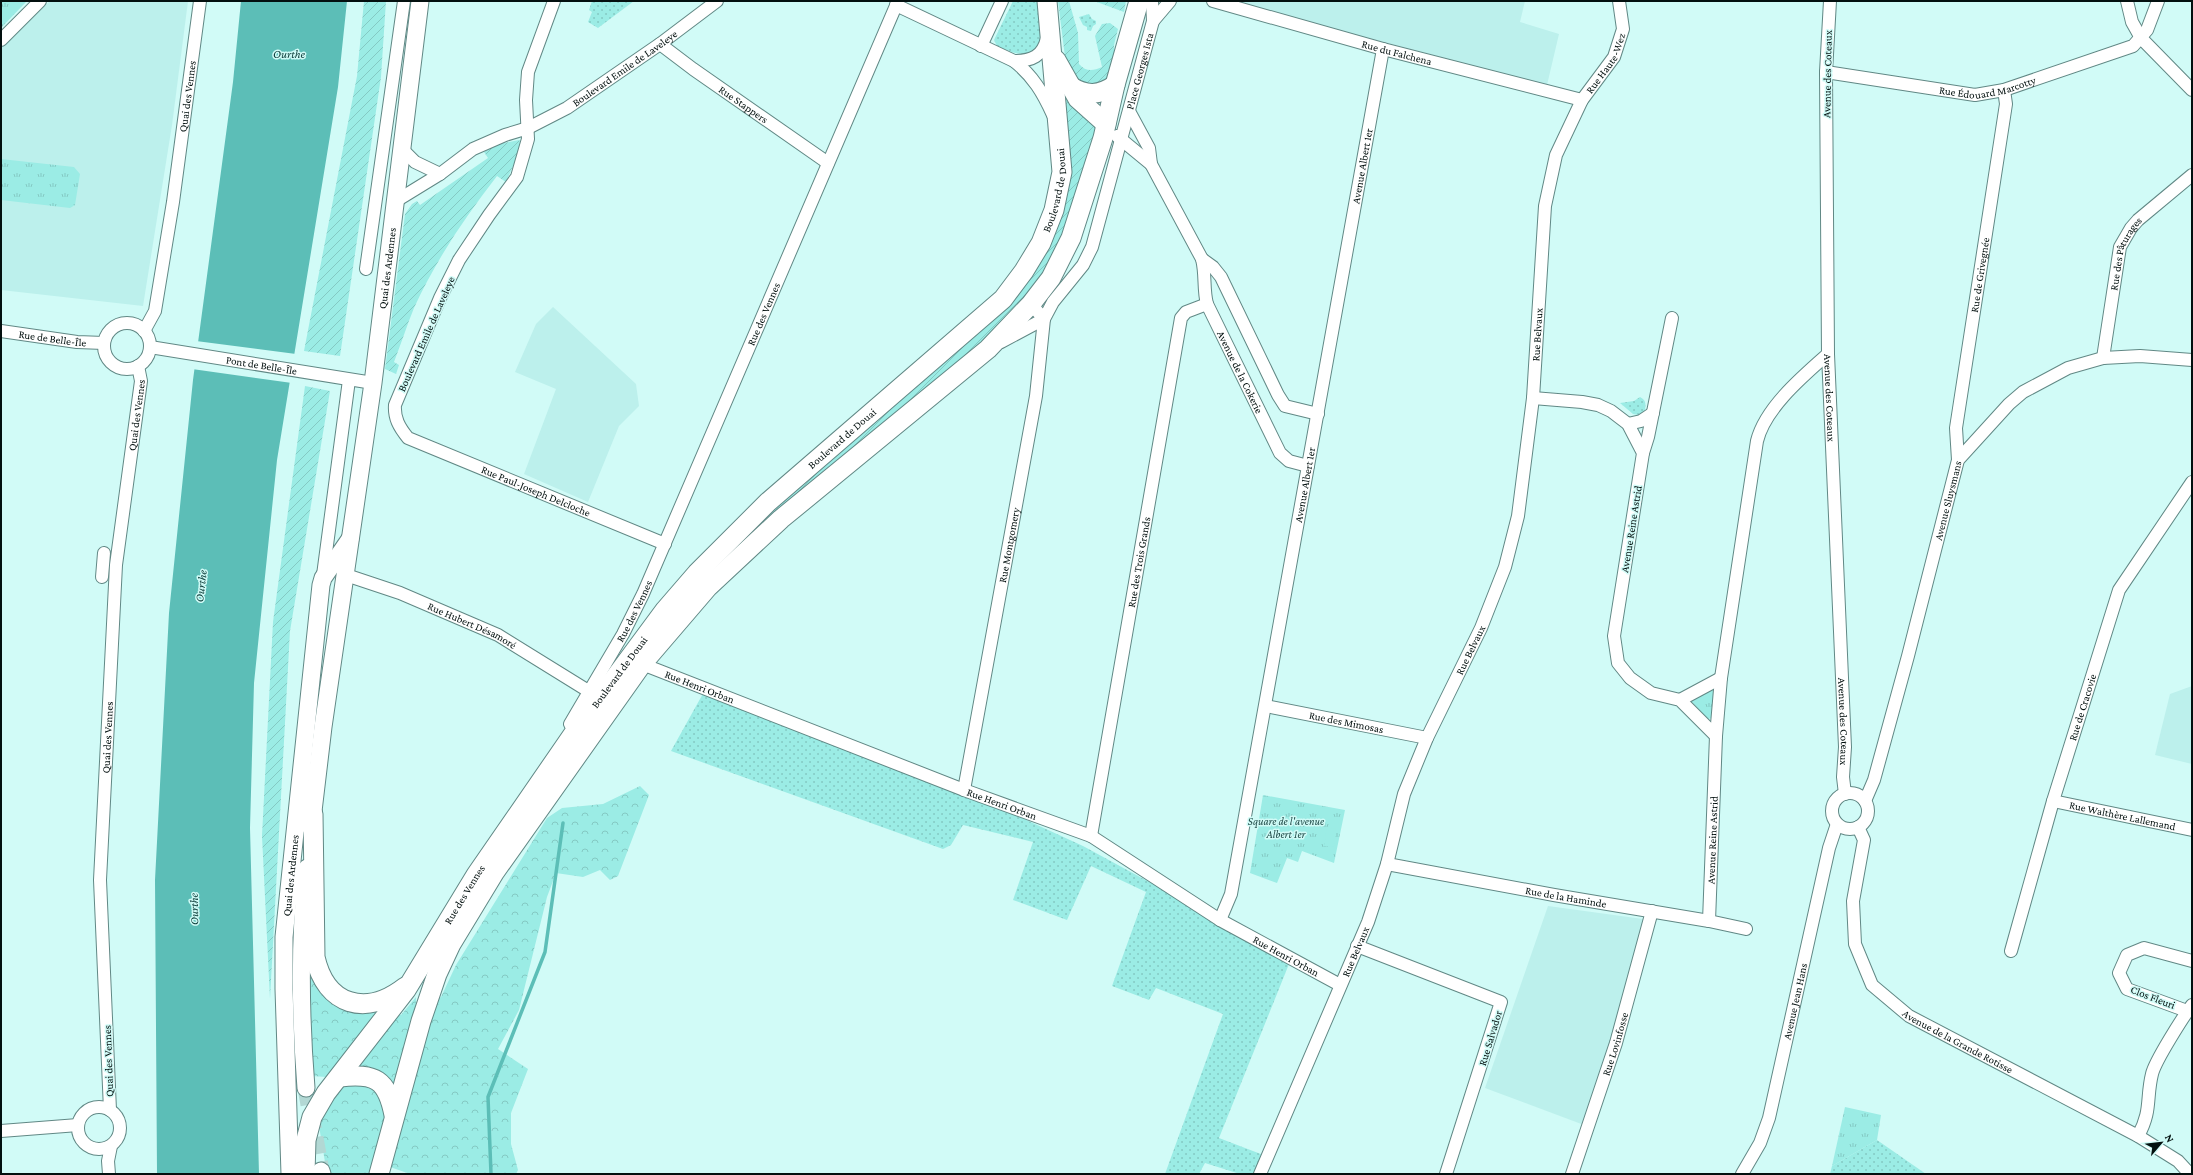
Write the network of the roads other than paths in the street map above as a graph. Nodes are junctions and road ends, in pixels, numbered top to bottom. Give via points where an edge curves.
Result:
1 (40, 1) edge
2 (200, 1) edge
3 (404, 1) edge
4 (420, 1) edge
5 (554, 1) edge
6 (717, 1) edge
7 (1002, 1) edge
8 (1047, 1) edge
9 (1139, 1) edge
10 (1152, 1) edge
11 (1170, 1) edge
12 (1213, 1) edge
13 (1619, 1) edge
14 (1830, 1) edge
15 (2127, 1) edge
16 (2158, 1) edge
17 (897, 3) edge
18 (1250, 5) edge
19 (1153, 21) junction
20 (1049, 30) junction
21 (2142, 38) junction
22 (1, 40) edge
23 (660, 44) junction
24 (981, 46) junction
25 (1383, 49) junction
26 (1051, 50) junction
27 (1014, 61) junction
28 (1826, 72) junction
29 (1115, 85) junction
30 (1070, 86) junction
31 (2004, 90) junction
32 (2192, 90) edge
33 (1582, 100) junction
34 (1129, 111) junction
35 (1106, 124) junction
36 (1058, 126) junction
37 (528, 128) junction
38 (1121, 141) junction
39 (403, 150) junction
40 (828, 163) junction
41 (1152, 164) junction
42 (440, 174) junction
43 (2192, 175) edge
44 (396, 201) junction
45 (1202, 259) junction
46 (366, 269) dead end
47 (1031, 304) junction
48 (1207, 304) junction
49 (1672, 318) dead end
50 (1044, 319) junction
51 (1, 331) edge
52 (144, 332) junction
53 (104, 343) junction
54 (150, 347) junction
55 (988, 349) junction
56 (1828, 354) junction
57 (2103, 358) junction
58 (2192, 360) edge
59 (138, 366) junction
60 (349, 380) junction
61 (373, 383) junction
62 (1533, 398) junction
63 (1653, 413) junction
64 (1318, 414) junction
65 (1628, 424) junction
66 (408, 438) joint
67 (1643, 453) junction
68 (1958, 460) junction
69 (1308, 466) junction
70 (2192, 482) edge
71 (352, 536) junction
72 (665, 544) junction
73 (104, 553) dead end
74 (346, 575) junction
75 (102, 577) dead end
76 (323, 578) junction
77 (642, 664) junction
78 (1720, 678) junction
79 (590, 692) junction
80 (1680, 700) junction
81 (1266, 706) junction
82 (574, 734) junction
83 (1716, 736) junction
84 (1427, 738) junction
85 (964, 790) junction
86 (1845, 794) junction
87 (1865, 801) junction
88 (2053, 801) junction
89 (313, 814) junction
90 (1837, 824) junction
91 (1858, 827) junction
92 (2192, 830) edge
93 (1091, 836) junction
94 (1387, 864) junction
95 (1652, 912) junction
96 (1220, 920) junction
97 (1709, 921) junction
98 (1746, 929) dead end
99 (1357, 946) junction
100 (2010, 951) dead end
101 (2192, 961) edge
102 (412, 982) junction
103 (1340, 985) junction
104 (2190, 1007) edge
105 (340, 1077) junction
106 (306, 1088) tunnel mouth
107 (110, 1110) junction
108 (394, 1116) junction
109 (78, 1125) junction
110 (1, 1131) edge
111 (2138, 1136) junction
112 (111, 1146) junction
113 (308, 1173) edge
114 (109, 1174) edge
115 (379, 1174) edge
116 (1260, 1174) edge
117 (1446, 1174) edge
118 (1572, 1174) edge
119 (1742, 1174) edge
120 (2190, 1174) edge

1 - 22 street
2 - 52 street, Quai des Vennes via 155,311
3 - 46 street, Quai des Ardennes
4 - 39 main road, Quai des Ardennes
5 - 37 street via 528,72
6 - 23 street, Boulevard Emile de Laveleye
7 - 24 street
8 - 20 main road, Boulevard de Douai
9 - 29 main road, Boulevard de Douai
10 - 19 street, Place Georges Ista
11 - 19 street
12 - 18 street, Rue du Falchena
13 - 33 street, Rue Haute-Wez via 1623,29 1614,57
14 - 28 street, Avenue des Coteaux
15 - 21 street via 2132,22
16 - 21 street
17 - 24 street
17 - 40 street, Rue des Vennes
18 - 25 street, Rue du Falchena
19 - 34 street, Place Georges Ista
20 - 26 main road, Boulevard de Douai
20 - 27 street via 1046,44 1038,56 1028,61
21 - 31 street, Rue Édouard Marcotty via 2133,46
21 - 32 street
23 - 37 street, Boulevard Emile de Laveleye via 567,108
23 - 40 street, Rue Stappers
24 - 27 street
25 - 33 street, Rue du Falchena
25 - 64 street, Avenue Albert 1er
26 - 30 main road
26 - 36 main road, Boulevard de Douai
27 - 36 street, Boulevard de Douai via 1028,72 1040,88
28 - 31 street, Rue Édouard Marcotty via 1975,95
28 - 56 street, Avenue des Coteaux
29 - 30 main road via 1107,90 1087,94
29 - 35 main road, Boulevard de Douai
30 - 35 main road via 1078,99
31 - 68 street, Rue de Grivegnée via 2006,104 1956,428
33 - 62 street, Rue Belvaux via 1556,155 1545,206
34 - 38 street, Place Georges Ista
34 - 41 street, Avenue de la Cokerie via 1149,148
35 - 38 street, Avenue de la Cokerie
35 - 47 main road, Boulevard de Douai via 1071,238 1051,278
36 - 82 main road, Boulevard de Douai via 1062,172 1054,210 1028,265 1003,299 768,502 697,573 665,610
37 - 42 street, Boulevard Emile de Laveleye via 484,143
37 - 66 street, Boulevard Emile de Laveleye via 528,139 517,177 459,260 440,298 395,405 394,413 398,427
38 - 41 street, Avenue de la Cokerie
38 - 50 street via 1092,247 1083,265 1053,302
39 - 42 street via 415,162
39 - 44 main road, Quai des Ardennes
40 - 72 street, Rue des Vennes
41 - 45 street, Avenue de la Cokerie
42 - 44 street, Boulevard Emile de Laveleye
43 - 57 street, Rue des Pâturages via 2138,220 2120,247
44 - 61 main road, Quai des Ardennes
45 - 48 street, Avenue de la Cokerie via 1206,272
45 - 64 street, Avenue de la Cokerie via 1213,267 1221,278 1282,402 1290,408
47 - 50 street
47 - 55 main road, Boulevard de Douai
48 - 69 street, Avenue de la Cokerie via 1280,453 1288,461
48 - 93 street, Rue des Trois Grands via 1186,312 1181,318
49 - 63 street, Avenue Reine Astrid
50 - 55 street, Boulevard de Douai
50 - 85 street, Rue Montgomery via 1036,396
51 - 53 street, Rue de Belle-Île via 77,342
52 - 53 street via 128,323 118,325 110,331
52 - 54 street
53 - 59 street, Quai des Vennes via 106,356 115,366 127,369
54 - 59 street, Quai des Vennes via 146,360
54 - 60 street, Pont de Belle-Île
55 - 77 main road, Boulevard de Douai via 781,519 708,587
56 - 78 street, Avenue Reine Astrid via 1802,377 1759,430
56 - 86 street, Avenue des Coteaux via 1845,747 1842,777
57 - 58 street, Avenue Sluysmans via 2140,356
57 - 68 street, Avenue Sluysmans via 2068,368 2024,392
59 - 107 street, Quai des Vennes via 141,381 116,565 100,880
60 - 61 street, Pont de Belle-Île
60 - 76 street, Quai des Ardennes
61 - 71 main road, Quai des Ardennes
62 - 65 street via 1598,405
62 - 84 street, Rue Belvaux via 1518,516 1505,567 1481,628
63 - 65 street via 1641,421
63 - 67 street, Avenue Reine Astrid
64 - 69 street, Avenue Albert 1er
65 - 67 street
66 - 72 street, Rue Paul-Joseph Delcloche
67 - 80 street, Avenue Reine Astrid via 1614,636 1616,653 1618,663 1640,686 1652,693
68 - 87 street, Avenue Sluysmans via 1906,664 1874,780
69 - 81 street, Avenue Albert 1er
70 - 88 street, Rue de Cracovie via 2119,590
71 - 74 main road, Quai des Ardennes
71 - 76 main road, Quai des Ardennes
72 - 79 street, Rue des Vennes via 640,600
73 - 75 street
74 - 79 street, Rue Hubert Désamoré via 400,593 498,635
74 - 89 main road, Quai des Ardennes
76 - 113 main road, Quai des Ardennes via 285,930 284,989
77 - 85 street, Rue Henri Orban
77 - 108 main road, Rue des Vennes via 494,873 457,932 431,990
78 - 80 street
78 - 83 street, Avenue Reine Astrid
79 - 82 street, Rue des Vennes via 569,726
80 - 83 street
81 - 84 street, Rue des Mimosas
81 - 96 street, Avenue Albert 1er via 1232,894
82 - 102 main road, Rue des Vennes via 476,875
83 - 97 street, Avenue Reine Astrid
84 - 94 street, Rue Belvaux via 1404,794
85 - 93 street, Rue Henri Orban
86 - 87 street via 1859,796
86 - 90 street via 1833,804 1832,815
87 - 91 street via 1868,810 1866,820
88 - 92 street, Rue Walthère Lallemand
88 - 100 street, Rue de Cracovie
89 - 102 main road via 315,957 320,975 334,995 352,1003 365,1004 389,998
89 - 106 main road, Quai des Ardennes via 300,952
90 - 91 street via 1844,828
90 - 119 street, Avenue Jean Hans via 1829,848 1769,1118 1760,1143
91 - 111 street, Avenue de la Grande Rotisse via 1864,840 1853,901 1855,944 1872,985 1909,1016
93 - 96 street, Rue Henri Orban
94 - 95 street, Rue de la Haminde
94 - 99 street, Rue Belvaux
95 - 97 street, Rue de la Haminde
95 - 118 street, Rue Lovinfosse via 1616,1043
96 - 103 street, Rue Henri Orban
97 - 98 street, Rue de la Haminde
99 - 103 street, Rue Belvaux
99 - 117 street, Rue Salvador via 1501,1002
101 - 104 street, Clos Fleuri via 2144,948 2127,955 2119,973 2127,989
102 - 105 main road, Rue des Vennes
103 - 116 street, Rue Belvaux
104 - 111 street, Clos Fleuri via 2152,1072 2146,1122
105 - 108 main road via 359,1075 381,1082 391,1101
105 - 113 main road, Rue des Vennes via 326,1093 312,1117 306,1140
107 - 109 street via 104,1107 90,1109 84,1113
107 - 112 street via 116,1115 120,1128 116,1141
108 - 115 main road, Rue des Vennes
109 - 110 street
109 - 112 street via 80,1139 91,1148
111 - 120 street, Avenue de la Grande Rotisse via 2178,1162
112 - 114 street

